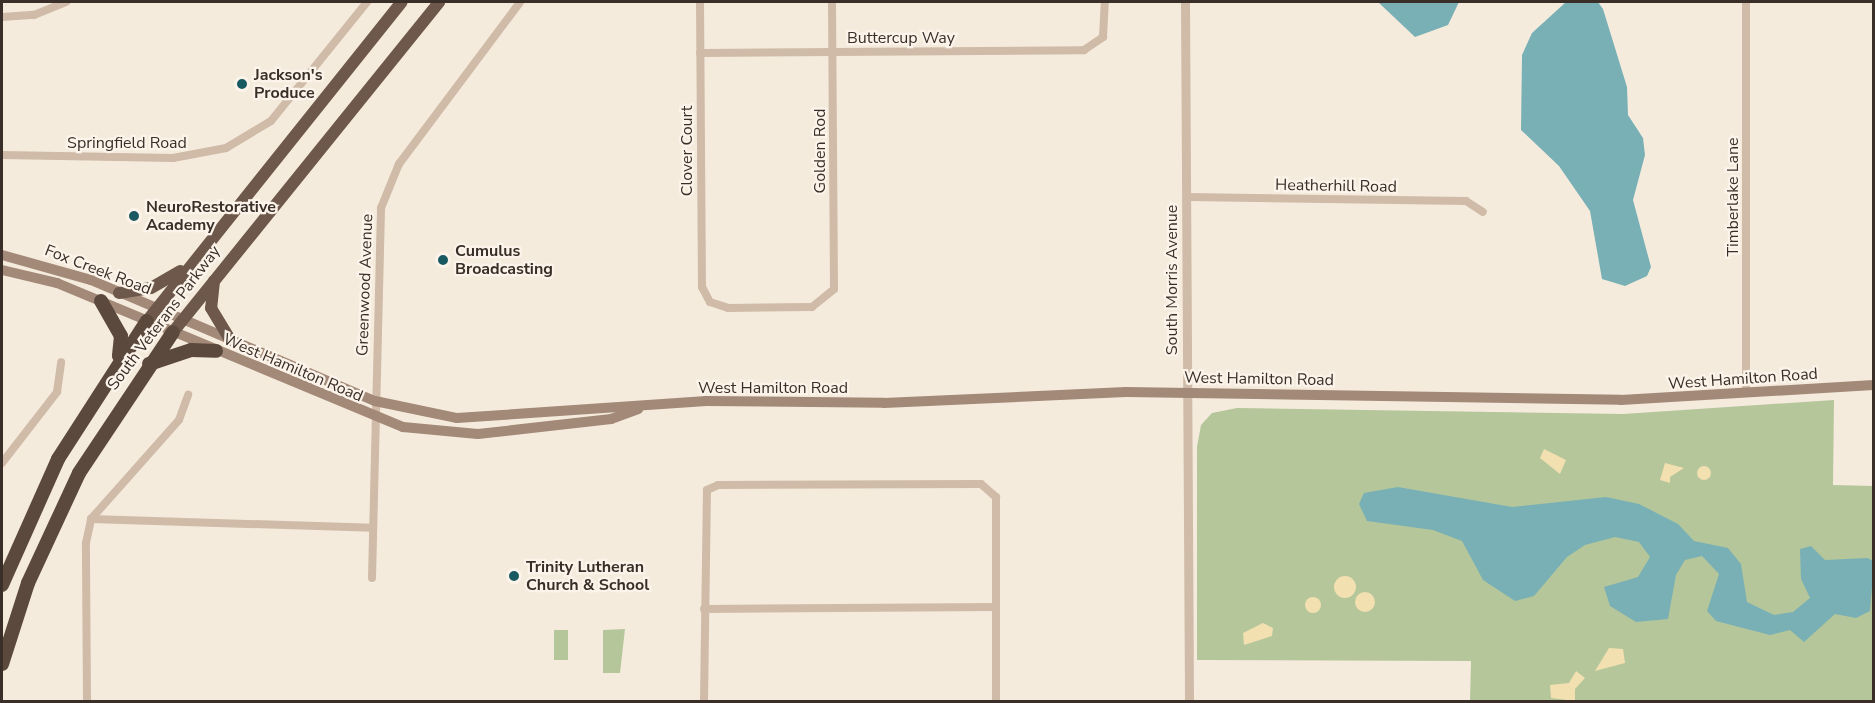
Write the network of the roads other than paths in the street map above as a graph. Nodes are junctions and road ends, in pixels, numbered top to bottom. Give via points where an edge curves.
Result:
1 (66, 2) edge
2 (367, 2) edge
3 (402, 2) edge
4 (438, 2) edge
5 (520, 2) edge
6 (700, 2) edge
7 (832, 2) edge
8 (1105, 2) edge
9 (1185, 2) edge
10 (1746, 2) edge
11 (2, 16) edge
12 (833, 52) junction
13 (700, 53) junction
14 (2, 155) edge
15 (1187, 197) junction
16 (1483, 212) dead end
17 (2, 255) edge
18 (194, 262) junction
19 (2, 270) edge
20 (215, 277) junction
21 (119, 293) junction
22 (708, 300) joint
23 (101, 301) junction
24 (157, 309) junction
25 (182, 320) junction
26 (147, 321) junction
27 (172, 332) junction
28 (230, 340) junction
29 (216, 351) junction
30 (119, 360) junction
31 (61, 362) dead end
32 (147, 365) junction
33 (1874, 385) edge
34 (1187, 393) junction
35 (1746, 393) junction
36 (188, 395) dead end
37 (375, 401) junction
38 (643, 407) junction
39 (374, 418) junction
40 (2, 463) edge
41 (91, 519) junction
42 (372, 528) junction
43 (372, 578) dead end
44 (2, 585) edge
45 (996, 607) junction
46 (704, 609) junction
47 (2, 664) edge
48 (87, 702) edge
49 (704, 702) edge
50 (996, 702) edge
51 (1189, 702) edge

1 - 11 street via 21,17
2 - 14 street, Springfield Road via 271,121 226,148 173,158
3 - 18 highway, South Veterans Parkway
4 - 20 highway, South Veterans Parkway
5 - 37 street, Greenwood Avenue via 399,164 387,187 378,231
6 - 13 street, Clover Court
7 - 12 street, Golden Rod
8 - 12 street, Buttercup Way via 1099,42 1084,50
9 - 15 street, South Morris Avenue
10 - 35 street, Timberlake Lane
12 - 13 street, Buttercup Way
12 - 22 street, Golden Rod via 834,285 828,299 812,307 739,308 720,307
13 - 22 street, Clover Court via 702,287
15 - 16 street, Heatherhill Road via 1466,201
15 - 34 street, South Morris Avenue
17 - 21 main road, Fox Creek Road via 47,264
18 - 21 highway via 151,288
18 - 24 highway, South Veterans Parkway
19 - 23 main road, Fox Creek Road
20 - 25 highway, South Veterans Parkway
20 - 28 highway via 211,308
21 - 24 main road, Fox Creek Road
23 - 26 main road, Fox Creek Road
23 - 30 highway via 121,336
24 - 25 main road, Fox Creek Road
24 - 26 highway, South Veterans Parkway
25 - 27 highway, South Veterans Parkway
25 - 28 main road, West Hamilton Road
26 - 27 main road, West Hamilton Road
26 - 30 highway, South Veterans Parkway
27 - 29 main road, West Hamilton Road
27 - 32 highway, South Veterans Parkway
28 - 37 main road, West Hamilton Road
29 - 32 highway via 191,350
29 - 39 main road, West Hamilton Road
30 - 44 highway, South Veterans Parkway via 39,495
31 - 40 street via 57,392
32 - 47 highway, South Veterans Parkway via 107,423 62,506 28,582
33 - 35 main road, West Hamilton Road
34 - 35 main road, West Hamilton Road via 1622,400
34 - 38 main road, West Hamilton Road
34 - 51 street, South Morris Avenue
36 - 41 street via 179,420
37 - 38 main road, West Hamilton Road via 457,418
37 - 39 street, Greenwood Avenue
38 - 39 main road, West Hamilton Road via 611,419 478,434 425,431
39 - 42 street, Greenwood Avenue
41 - 42 street
41 - 48 street via 86,543
42 - 43 street, Greenwood Avenue
45 - 46 street
45 - 46 street via 996,497 990,487 730,485 707,490
45 - 50 street
46 - 49 street

